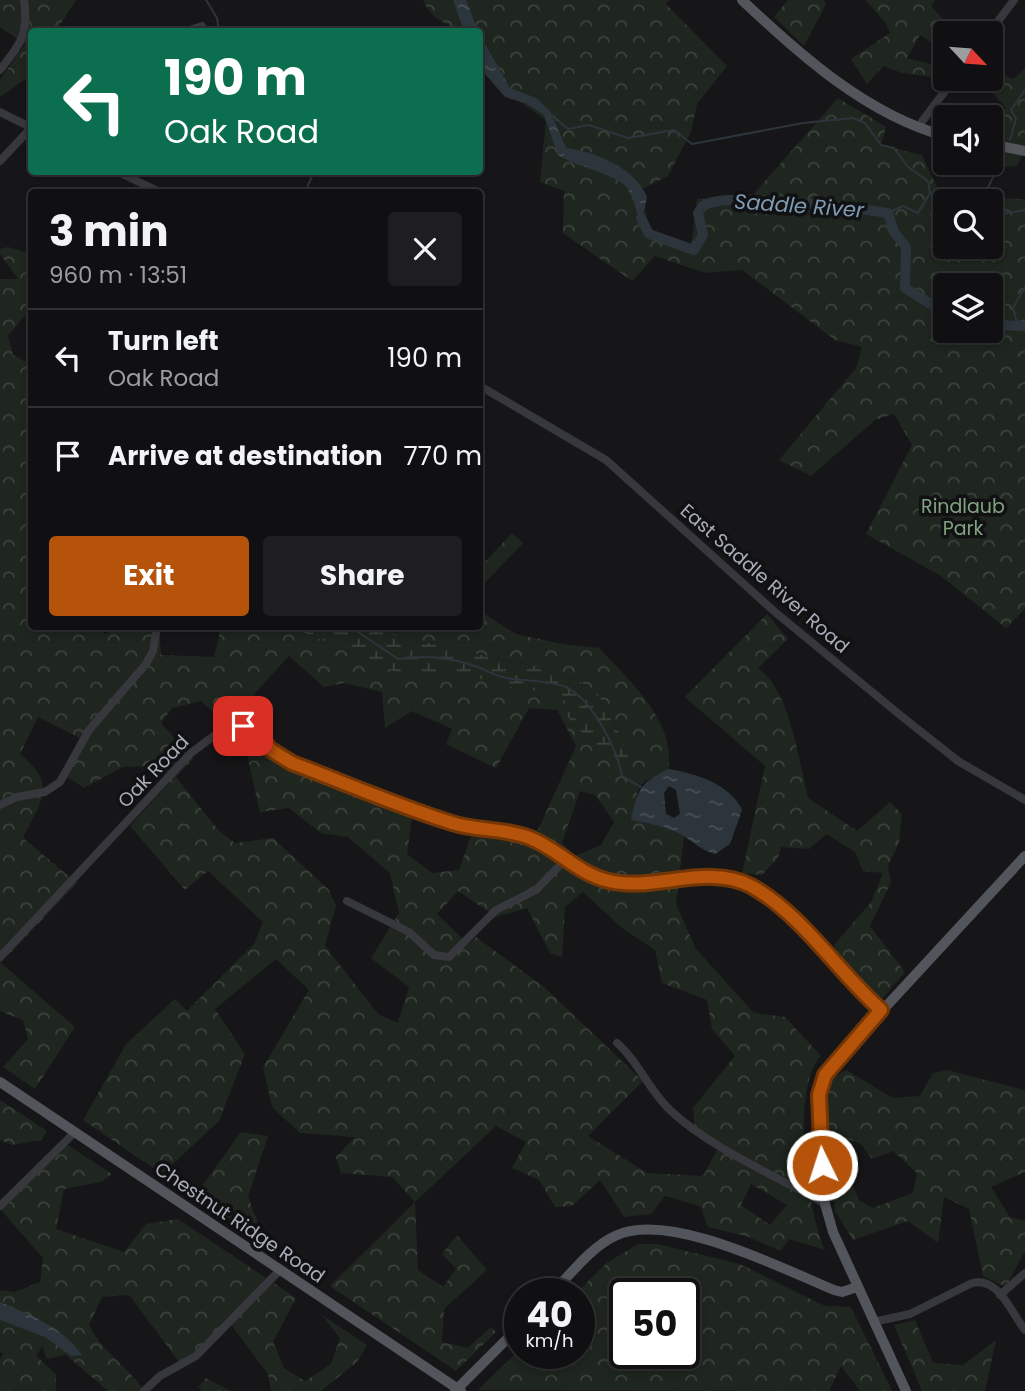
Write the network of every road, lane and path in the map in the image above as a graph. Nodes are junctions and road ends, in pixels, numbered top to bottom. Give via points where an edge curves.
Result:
1 (24, 0) edge
2 (742, 0) edge
3 (1014, 0) edge
4 (998, 21) edge
5 (202, 26) dead end
6 (196, 28) edge
7 (0, 70) edge
8 (945, 91) edge
9 (0, 112) edge
10 (28, 126) edge
11 (918, 127) junction
12 (28, 131) edge
13 (933, 132) edge
14 (1003, 147) edge
15 (1025, 151) edge
16 (0, 161) edge
17 (124, 175) edge
18 (154, 189) edge
19 (483, 388) edge
20 (156, 630) edge
21 (1025, 800) edge
22 (0, 805) edge
23 (1025, 856) edge
24 (565, 860) junction
25 (347, 901) dead end
26 (0, 957) edge
27 (881, 1010) junction
28 (617, 1043) dead end
29 (0, 1082) edge
30 (75, 1132) junction
31 (825, 1204) junction
32 (0, 1206) edge
33 (279, 1270) junction
34 (1025, 1273) edge
35 (568, 1278) edge
36 (857, 1287) junction
37 (1000, 1295) junction
38 (873, 1322) junction
39 (1025, 1330) edge
40 (504, 1343) edge
41 (458, 1390) edge
42 (144, 1391) edge
43 (906, 1391) edge

1 - 7 street via 25,32
2 - 11 main road via 821,68
3 - 4 street
5 - 6 street
8 - 11 street
9 - 10 street
11 - 13 main road
12 - 16 street
14 - 15 main road
17 - 18 street
19 - 21 street, East Saddle River Road via 606,460 900,715 958,761
20 - 22 street via 146,664 89,730 60,782 45,792
23 - 27 main road
24 - 25 street via 536,890 496,910 449,957 439,957 409,932
24 - 26 street, Oak Road via 530,838 449,822 292,763 271,750 254,730 236,726 191,753
24 - 27 street, Oak Road via 594,877 620,883 722,878 752,887 829,951 852,983
27 - 31 main road via 832,1065 822,1085 819,1107
28 - 31 street via 659,1099 685,1124
29 - 30 main road, Chestnut Ridge Road
30 - 32 street
30 - 33 main road, Chestnut Ridge Road
31 - 36 main road
33 - 41 main road, Chestnut Ridge Road
33 - 42 street via 196,1356 160,1376
34 - 37 street
35 - 36 main road via 608,1240 649,1228 744,1251 834,1290
36 - 38 main road
37 - 38 street via 993,1285 977,1282 921,1310
37 - 39 street
38 - 43 main road
40 - 41 main road

